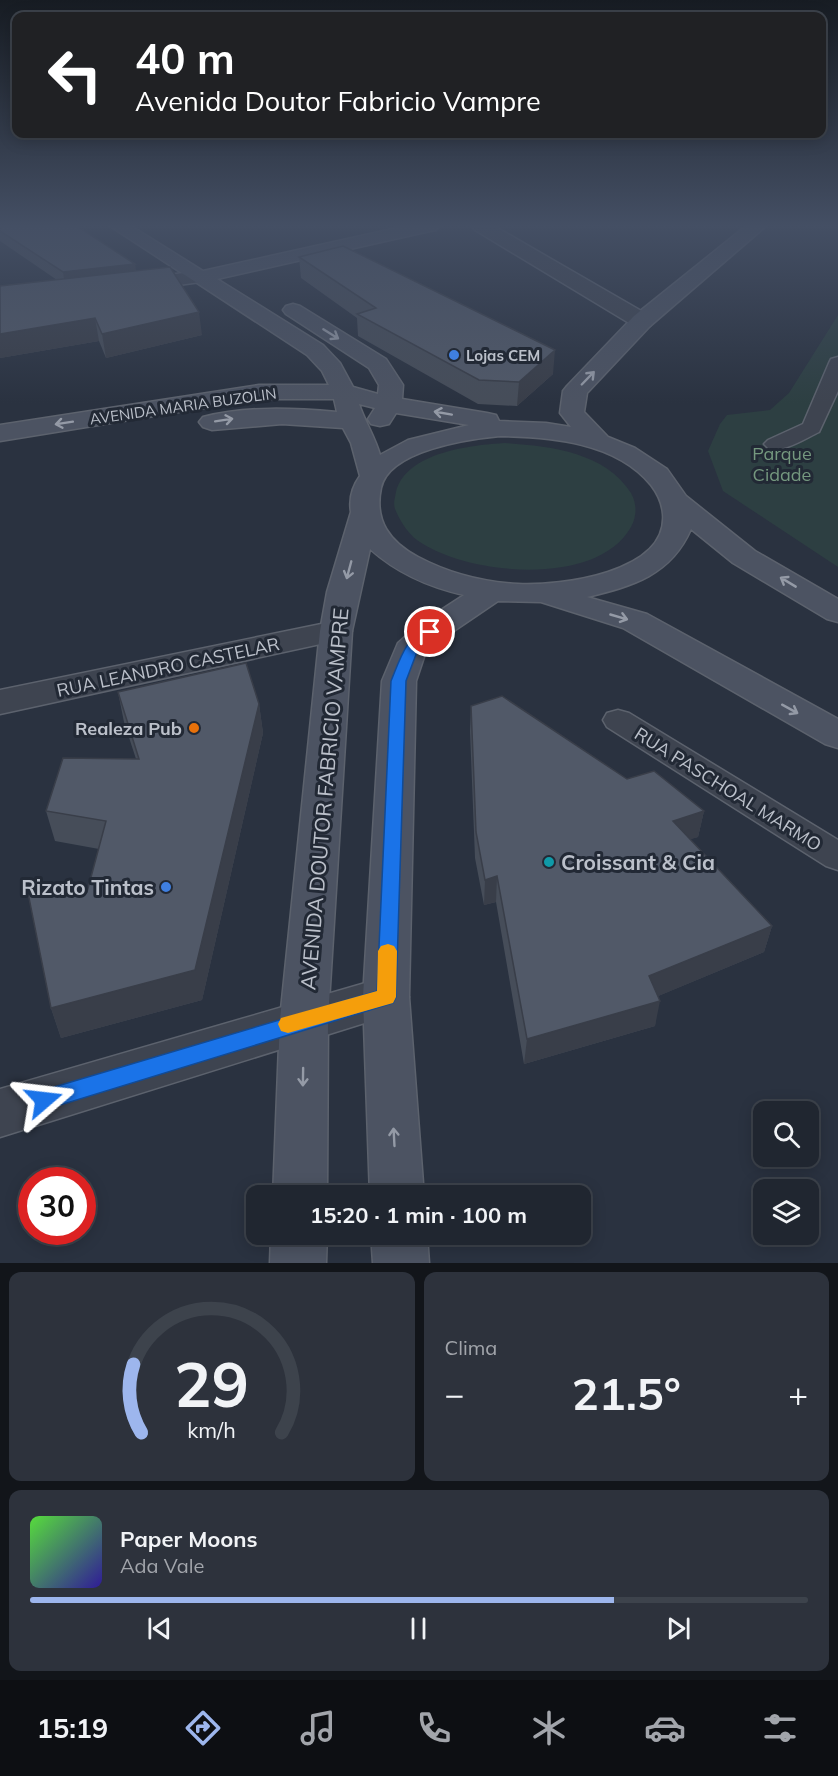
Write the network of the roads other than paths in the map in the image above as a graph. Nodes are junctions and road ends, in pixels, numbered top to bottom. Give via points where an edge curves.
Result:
1 (135, 285) edge
2 (213, 285) edge
3 (581, 285) edge
4 (686, 285) edge
5 (118, 287) edge
6 (281, 302) dead end
7 (642, 321) junction
8 (838, 363) edge
9 (344, 392) junction
10 (389, 404) junction
11 (542, 430) junction
12 (358, 432) junction
13 (0, 433) edge
14 (598, 442) junction
15 (775, 444) dead end
16 (0, 456) edge
17 (368, 495) junction
18 (675, 501) junction
19 (491, 591) junction
20 (542, 594) junction
21 (838, 612) edge
22 (336, 631) junction
23 (0, 702) edge
24 (618, 720) dead end
25 (838, 735) edge
26 (838, 857) edge
27 (386, 997) junction
28 (304, 1019) junction
29 (0, 1113) edge
30 (300, 1185) edge
31 (396, 1185) edge
32 (299, 1245) edge
33 (400, 1245) edge
34 (298, 1263) edge
35 (401, 1263) edge

1 - 5 street
2 - 9 main road via 315,350 332,368
3 - 7 street
4 - 7 main road
6 -> 10 main road via 378,364 391,385
14 -> 7 main road via 572,413 575,391
8 - 15 lane via 812,428
9 - 10 main road, AVENIDA MARIA BUZOLIN
9 - 12 main road
9 -> 13 main road, AVENIDA MARIA BUZOLIN via 258,392
11 -> 10 main road, AVENIDA MARIA BUZOLIN
10 - 12 main road
11 - 14 main road
11 - 17 main road via 500,428 460,432 423,442 394,457
16 -> 12 main road, AVENIDA MARIA BUZOLIN via 250,416 297,415
12 - 17 main road
14 - 18 main road via 633,457 659,477
17 - 19 main road via 376,539 403,561 442,580
17 -> 22 main road, AVENIDA DOUTOR FABRICIO VAMPRE
18 - 20 main road via 678,526 664,551 636,573 594,587
21 -> 18 main road via 744,556
19 - 20 main road
19 - 27 main road via 410,650 399,681
20 -> 25 main road via 635,621
22 - 23 street, RUA LEANDRO CASTELAR
22 - 28 main road, AVENIDA DOUTOR FABRICIO VAMPRE
24 - 26 lane, RUA PASCHOAL MARMO
27 - 28 street
31 -> 27 main road
28 - 29 street
28 -> 30 main road, AVENIDA DOUTOR FABRICIO VAMPRE
32 - 34 main road
33 - 35 main road

